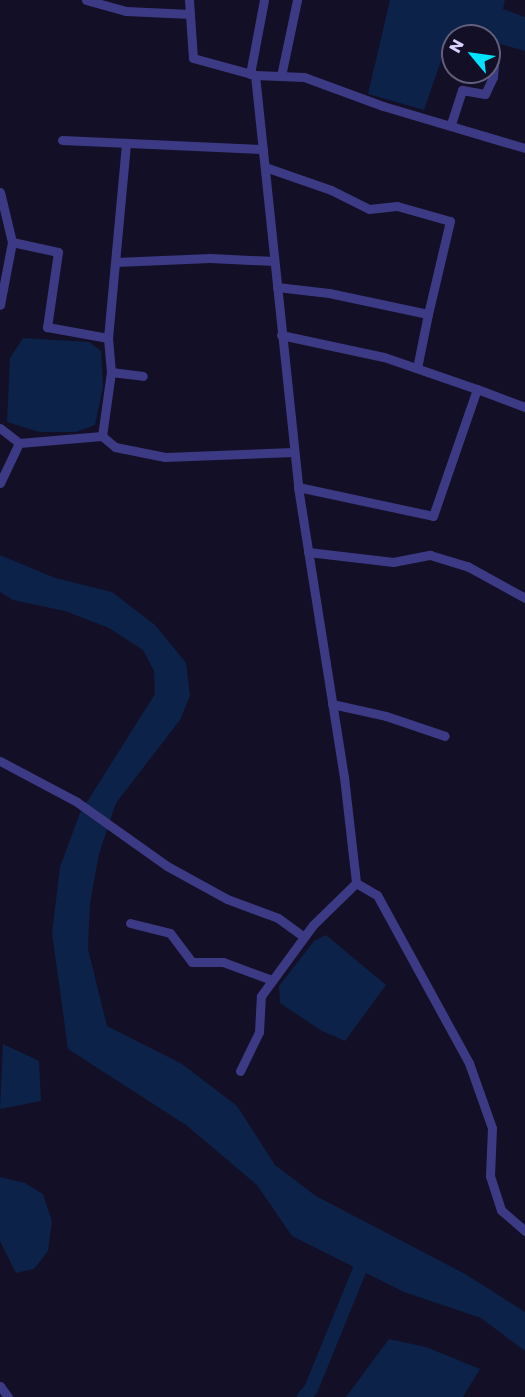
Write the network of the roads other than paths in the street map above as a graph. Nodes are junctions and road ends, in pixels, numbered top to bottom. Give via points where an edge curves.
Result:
1 (86, 0) edge
2 (189, 0) edge
3 (264, 0) edge
4 (297, 0) edge
5 (190, 14) junction
6 (253, 75) junction
7 (281, 76) junction
8 (490, 84) edge
9 (451, 124) junction
10 (62, 140) dead end
11 (126, 143) junction
12 (525, 147) edge
13 (263, 149) junction
14 (265, 167) junction
15 (0, 192) edge
16 (12, 242) junction
17 (274, 261) junction
18 (116, 262) junction
19 (277, 287) junction
20 (0, 305) edge
21 (428, 314) junction
22 (281, 335) junction
23 (108, 338) junction
24 (417, 368) junction
25 (111, 372) junction
26 (143, 376) dead end
27 (477, 388) junction
28 (525, 407) edge
29 (0, 428) edge
30 (102, 436) junction
31 (19, 443) junction
32 (294, 452) junction
33 (0, 483) edge
34 (298, 487) junction
35 (309, 552) junction
36 (525, 598) edge
37 (332, 704) junction
38 (445, 736) dead end
39 (0, 761) edge
40 (356, 883) junction
41 (130, 923) dead end
42 (304, 937) junction
43 (272, 980) junction
44 (240, 1071) dead end
45 (525, 1232) edge
46 (0, 1386) edge
47 (8, 1397) edge

1 - 5 street via 126,11
2 - 5 street
3 - 6 street
4 - 7 street
5 - 6 street via 193,58
6 - 7 street
6 - 13 street
7 - 9 street via 304,77 383,106
8 - 9 street via 485,94 462,90
9 - 12 street
10 - 11 street
11 - 13 street
11 - 18 street
13 - 14 street
14 - 17 street
14 - 21 street via 332,190 369,209 397,206 450,221
15 - 16 street
16 - 20 street
16 - 23 street via 58,252 47,327
17 - 18 street via 210,258
17 - 19 street
18 - 23 street
19 - 21 street via 329,293
19 - 22 street
21 - 24 street
22 - 24 street
22 - 32 street
23 - 25 street
24 - 27 street
25 - 26 street
25 - 30 street
27 - 28 street
27 - 34 street via 433,516
29 - 31 street
30 - 31 street
30 - 32 street via 115,447 165,457
31 - 33 street
32 - 34 street
34 - 35 street
35 - 36 street via 393,562 430,555 467,566
35 - 37 street
37 - 38 street via 386,716
37 - 40 street
39 - 42 street via 77,802 167,866 227,899 278,918
40 - 42 street
40 - 45 street via 377,895 469,1063 492,1128 490,1176 501,1210
41 - 43 street via 170,933 192,962 223,962
42 - 43 street
43 - 44 street via 261,996 259,1032
46 - 47 street

